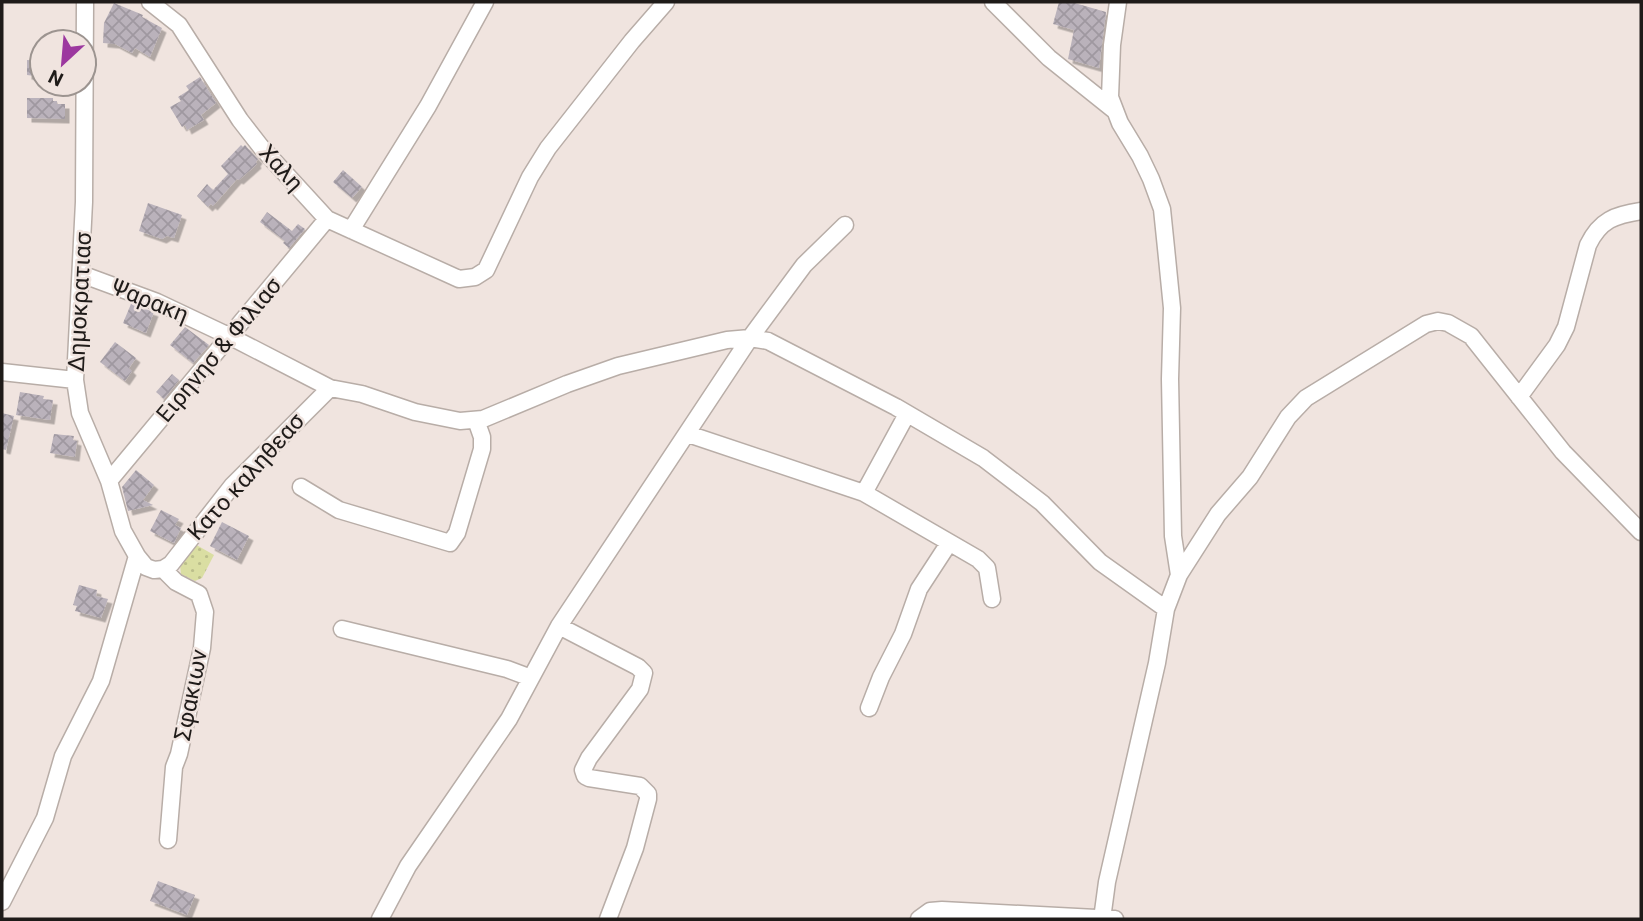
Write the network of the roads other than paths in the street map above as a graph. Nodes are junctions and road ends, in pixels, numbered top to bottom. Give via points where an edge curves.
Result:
1 (85, 2) edge
2 (150, 2) edge
3 (485, 2) edge
4 (666, 2) edge
5 (993, 2) edge
6 (1118, 2) edge
7 (1114, 110) junction
8 (1641, 211) edge
9 (327, 219) junction
10 (845, 225) dead end
11 (351, 230) junction
12 (81, 274) junction
13 (231, 337) junction
14 (750, 338) junction
15 (2, 372) edge
16 (75, 380) junction
17 (330, 388) junction
18 (1519, 397) junction
19 (907, 414) junction
20 (476, 420) junction
21 (688, 434) junction
22 (109, 481) junction
23 (301, 487) dead end
24 (864, 493) junction
25 (1641, 532) edge
26 (950, 543) junction
27 (137, 556) junction
28 (165, 568) junction
29 (1179, 575) junction
30 (992, 599) dead end
31 (1166, 609) junction
32 (559, 626) junction
33 (342, 629) dead end
34 (531, 678) junction
35 (869, 708) dead end
36 (168, 840) dead end
37 (2, 902) edge
38 (380, 919) edge
39 (608, 919) edge
40 (919, 919) edge
41 (1106, 919) edge

1 - 12 street, Δημοκρατιασ
2 - 9 street, Χαλη via 179,25 240,120
3 - 11 street via 428,106
4 - 11 street, Χαλη via 548,148 486,270 459,279
5 - 7 street via 1049,58
6 - 7 street via 1110,76
7 - 29 street via 1162,209 1171,308 1171,479
8 - 18 street via 1616,215 1594,233 1566,327
9 - 11 street, Χαλη
9 - 13 street, Ειρηνησ & Φιλιασ
10 - 14 street via 804,265
12 - 13 street, Ψαρακη via 157,302
12 - 16 street, Δημοκρατιασ
13 - 17 street, Ψαρακη
13 - 22 street, Ειρηνησ & Φιλιασ
14 - 19 street via 784,347
14 - 20 street via 618,366
14 - 21 street
15 - 16 street
16 - 22 street, Δημοκρατιασ via 80,413
17 - 20 street, Ψαρακη via 415,412
17 - 28 street, Κατο καληθεασ via 232,486
18 - 25 street via 1563,452
18 - 29 street via 1471,337 1448,323 1426,324 1306,398 1282,425 1250,477 1218,513
19 - 24 street
19 - 31 street via 983,458 1042,503 1100,562
20 - 23 street via 482,449 450,543 339,510
21 - 24 street
21 - 32 street
22 - 27 street, Δημοκρατιασ via 123,531
24 - 26 street
26 - 30 street via 987,568
26 - 35 street via 919,589
27 - 28 street via 146,567
27 - 37 street via 101,681 63,756 45,818
28 - 36 street, Σφακιων via 176,582 199,594 205,612 193,693 174,767
29 - 31 street
31 - 41 street via 1107,882
32 - 34 street
32 - 39 street via 644,673 640,689 583,770 589,779 640,786 648,793 635,848
33 - 34 street
34 - 38 street via 502,730 408,866
40 - 41 street via 942,910

